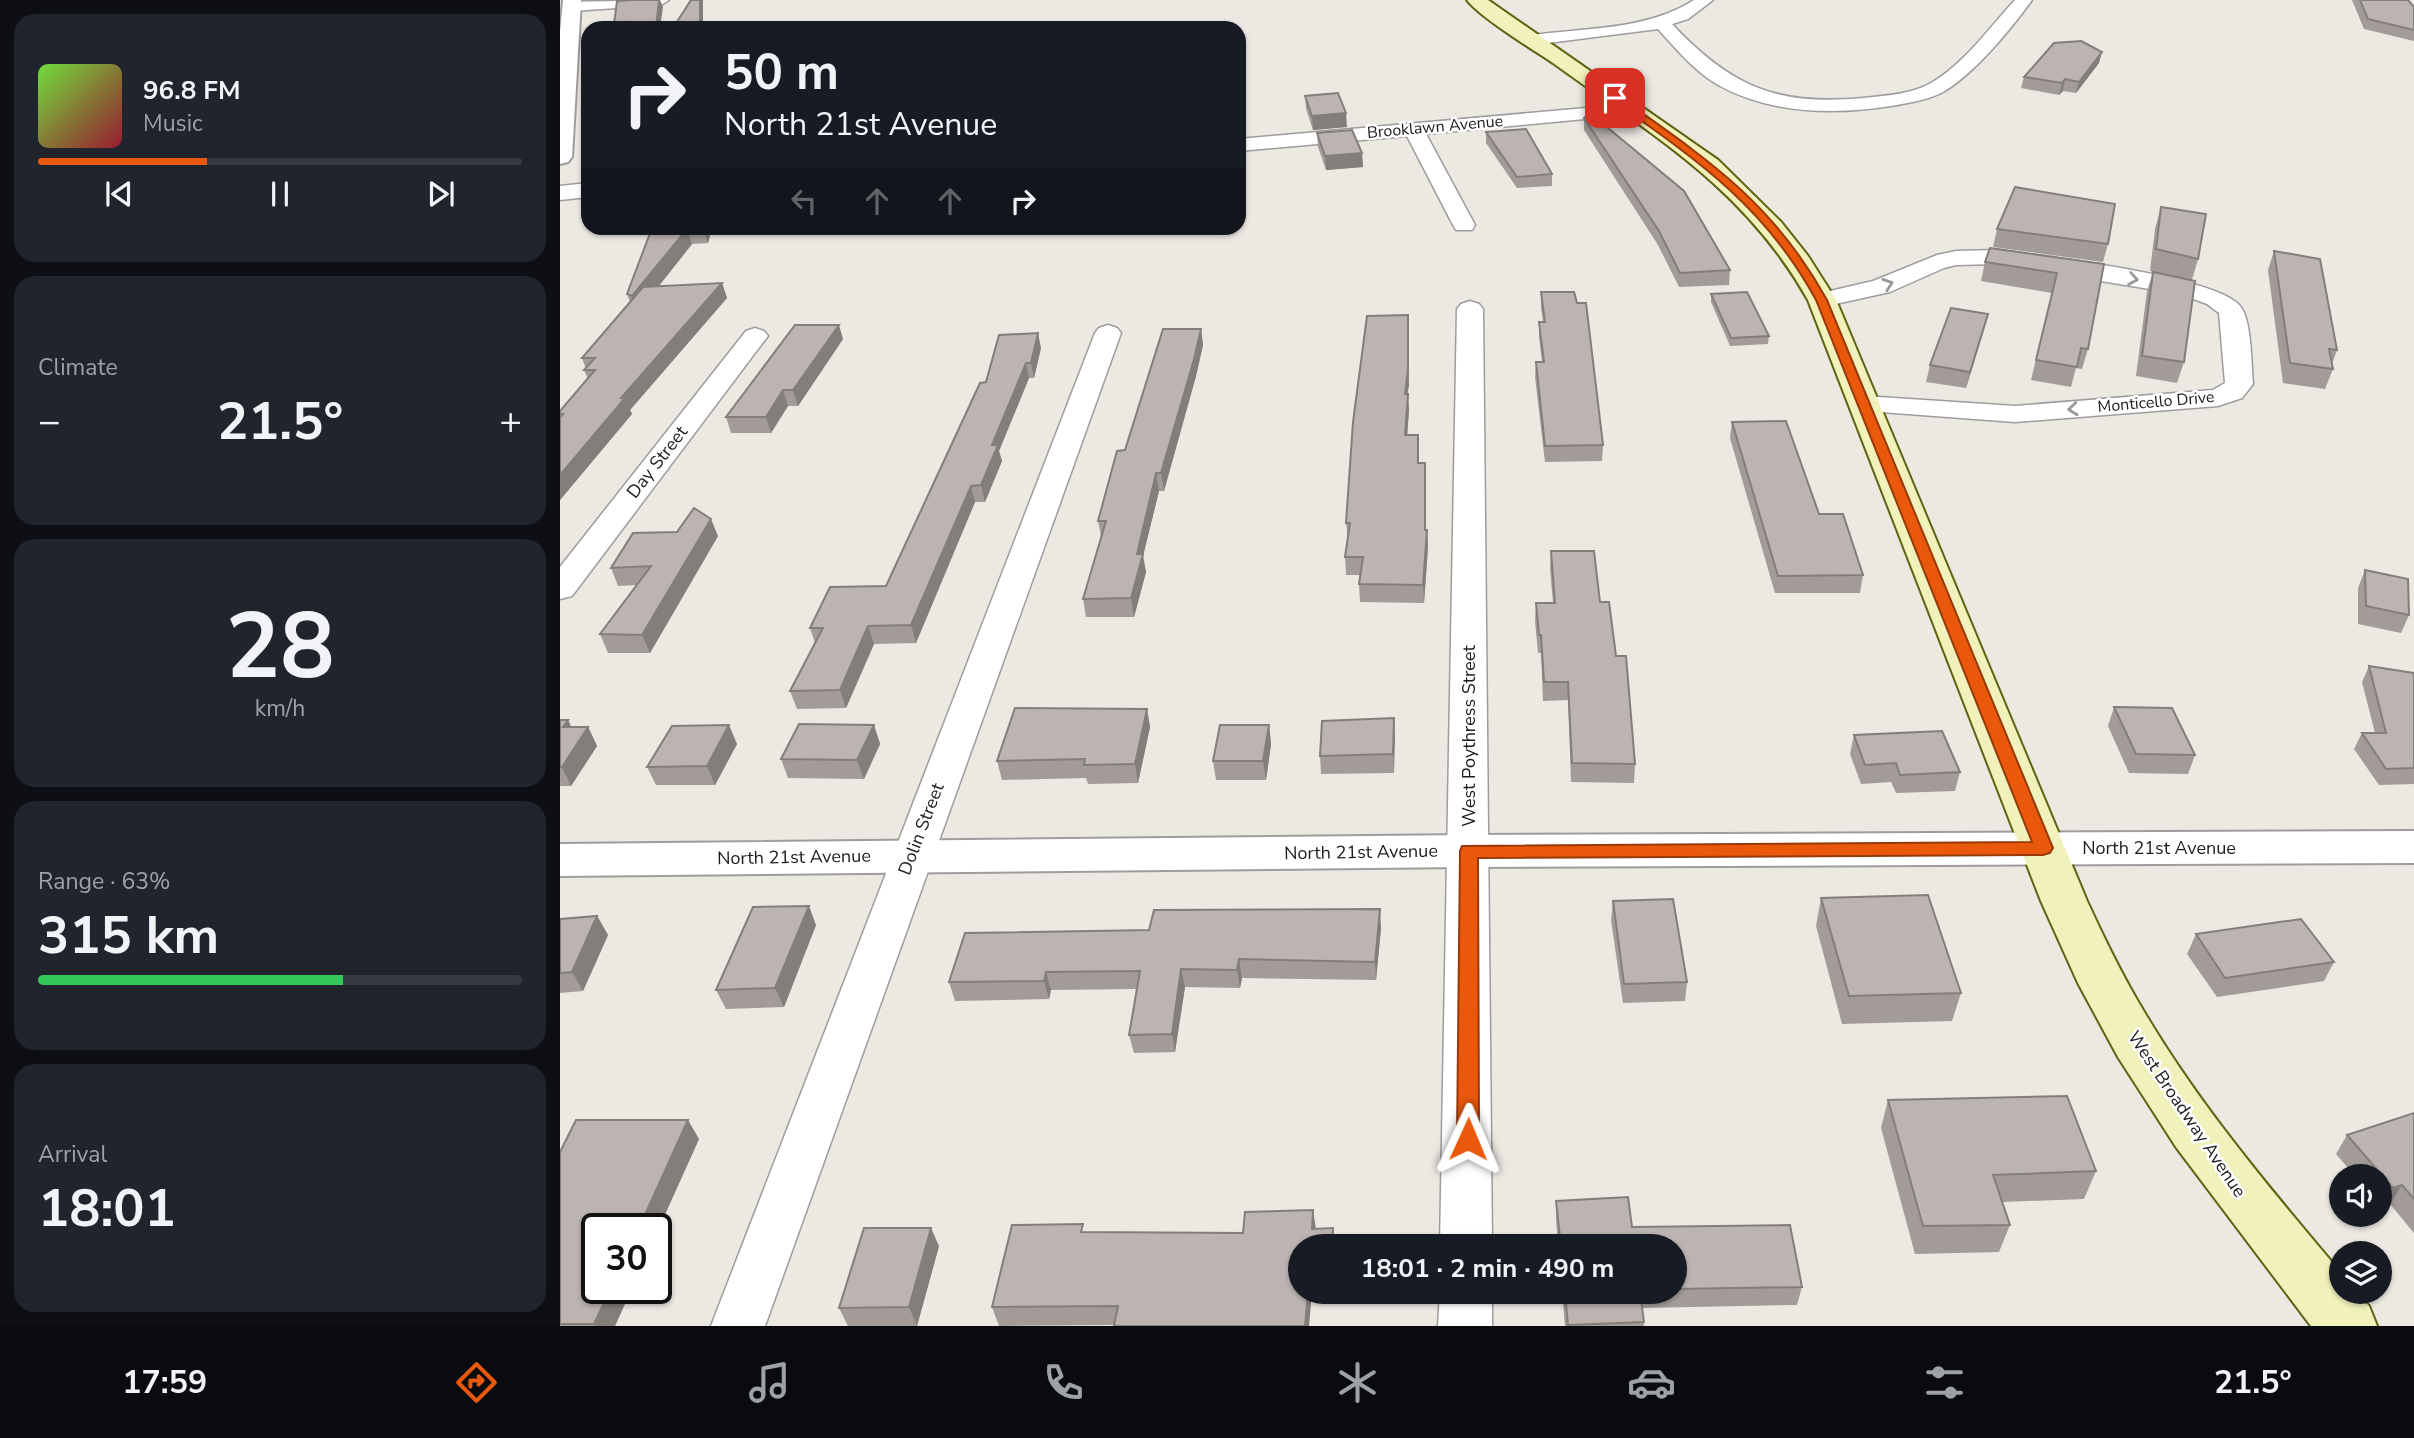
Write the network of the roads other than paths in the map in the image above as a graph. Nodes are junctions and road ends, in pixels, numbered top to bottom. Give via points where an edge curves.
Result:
1 (661, 0) edge
2 (1476, 0) edge
3 (1705, 0) edge
4 (2024, 0) edge
5 (572, 3) edge
6 (1662, 23) junction
7 (1532, 40) junction
8 (563, 74) edge
9 (1631, 110) junction
10 (1413, 129) junction
11 (1246, 144) edge
12 (560, 157) edge
13 (581, 190) edge
14 (560, 192) edge
15 (1464, 225) dead end
16 (1822, 300) junction
17 (1470, 309) dead end
18 (1108, 333) dead end
19 (755, 336) dead end
20 (1864, 404) junction
21 (560, 589) edge
22 (2414, 847) edge
23 (2043, 848) junction
24 (1469, 851) junction
25 (911, 856) junction
26 (560, 860) edge
27 (1466, 1234) edge
28 (1466, 1304) edge
29 (738, 1326) edge
30 (1465, 1326) edge
31 (2348, 1326) edge

1 - 5 street
2 - 7 main road, West Broadway Avenue
3 - 6 street
4 - 6 street via 1941,85 1902,98 1853,105 1801,103 1742,89 1706,68
5 - 8 street
6 - 7 street
7 - 9 main road, West Broadway Avenue
8 - 12 street
9 - 10 street, Brooklawn Avenue
9 - 16 main road, West Broadway Avenue via 1737,188 1779,234
10 - 11 street, Brooklawn Avenue
10 - 15 street
13 - 14 street
16 - 20 main road, West Broadway Avenue
16 -> 20 street, Monticello Drive via 1881,287 1937,262 1988,257 2185,288 2216,299 2234,318 2239,384 2218,398 2015,414
17 - 24 street, West Poythress Street
18 - 25 street, Dolin Street
19 - 21 street, Day Street
20 - 23 main road, West Broadway Avenue
22 - 23 street, North 21st Avenue
23 - 24 street, North 21st Avenue
23 - 31 main road, West Broadway Avenue via 2080,934 2147,1061 2256,1215
24 - 25 street, North 21st Avenue
24 - 27 street, West Poythress Street
25 - 26 street, North 21st Avenue
25 - 29 street, Dolin Street
28 - 30 street

